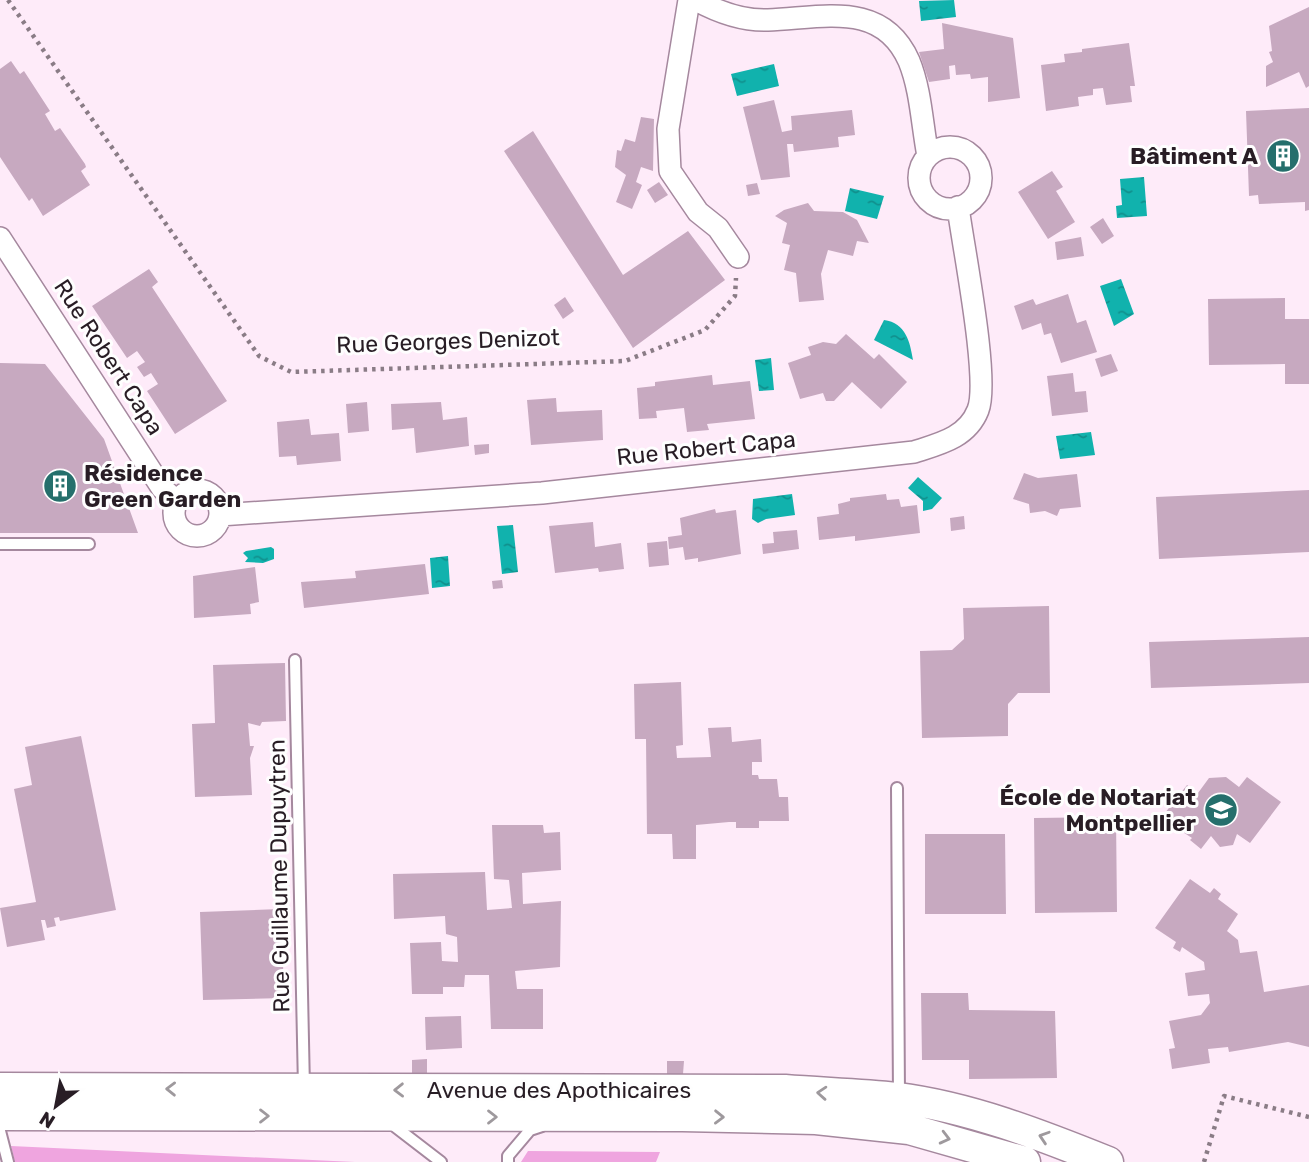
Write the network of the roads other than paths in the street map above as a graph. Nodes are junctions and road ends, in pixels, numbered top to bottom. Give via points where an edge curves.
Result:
1 (696, 0) edge
2 (928, 156) junction
3 (958, 207) junction
4 (0, 238) edge
5 (738, 257) road end
6 (177, 502) junction
7 (220, 515) junction
8 (0, 544) edge
9 (89, 544) dead end
10 (295, 660) dead end
11 (897, 788) dead end
12 (0, 1088) edge
13 (304, 1091) junction
14 (899, 1099) junction
15 (0, 1115) edge
16 (382, 1116) junction
17 (576, 1116) junction
18 (0, 1131) edge
19 (8, 1162) edge
20 (441, 1162) edge
21 (508, 1162) edge
22 (1025, 1162) edge
23 (1108, 1162) edge

1 - 2 street via 720,13 766,20 851,12 880,25 898,41 909,60
1 - 5 street via 668,129 670,171
2 - 3 street via 919,174 923,193 938,206
2 - 3 street via 942,148 957,148 976,162 981,178 977,193
3 - 7 street, Rue Robert Capa via 981,374 978,409 953,440 914,452 542,493
4 - 6 street, Rue Robert Capa via 162,488
6 - 7 street via 188,492 204,491 216,500
6 - 7 street via 177,524 194,536 209,533
8 - 9 lane
10 - 13 lane, Rue Guillaume Dupuytren
11 - 14 lane
13 -> 12 main road, Avenue des Apothicaires
14 -> 13 main road, Avenue des Apothicaires via 785,1090
23 -> 14 main road, Avenue des Apothicaires via 1048,1138
15 -> 16 main road, Avenue des Apothicaires
16 -> 17 main road, Avenue des Apothicaires
16 - 20 lane
17 - 21 lane via 530,1130
17 -> 22 main road, Avenue des Apothicaires via 849,1122 909,1129
18 - 19 lane

